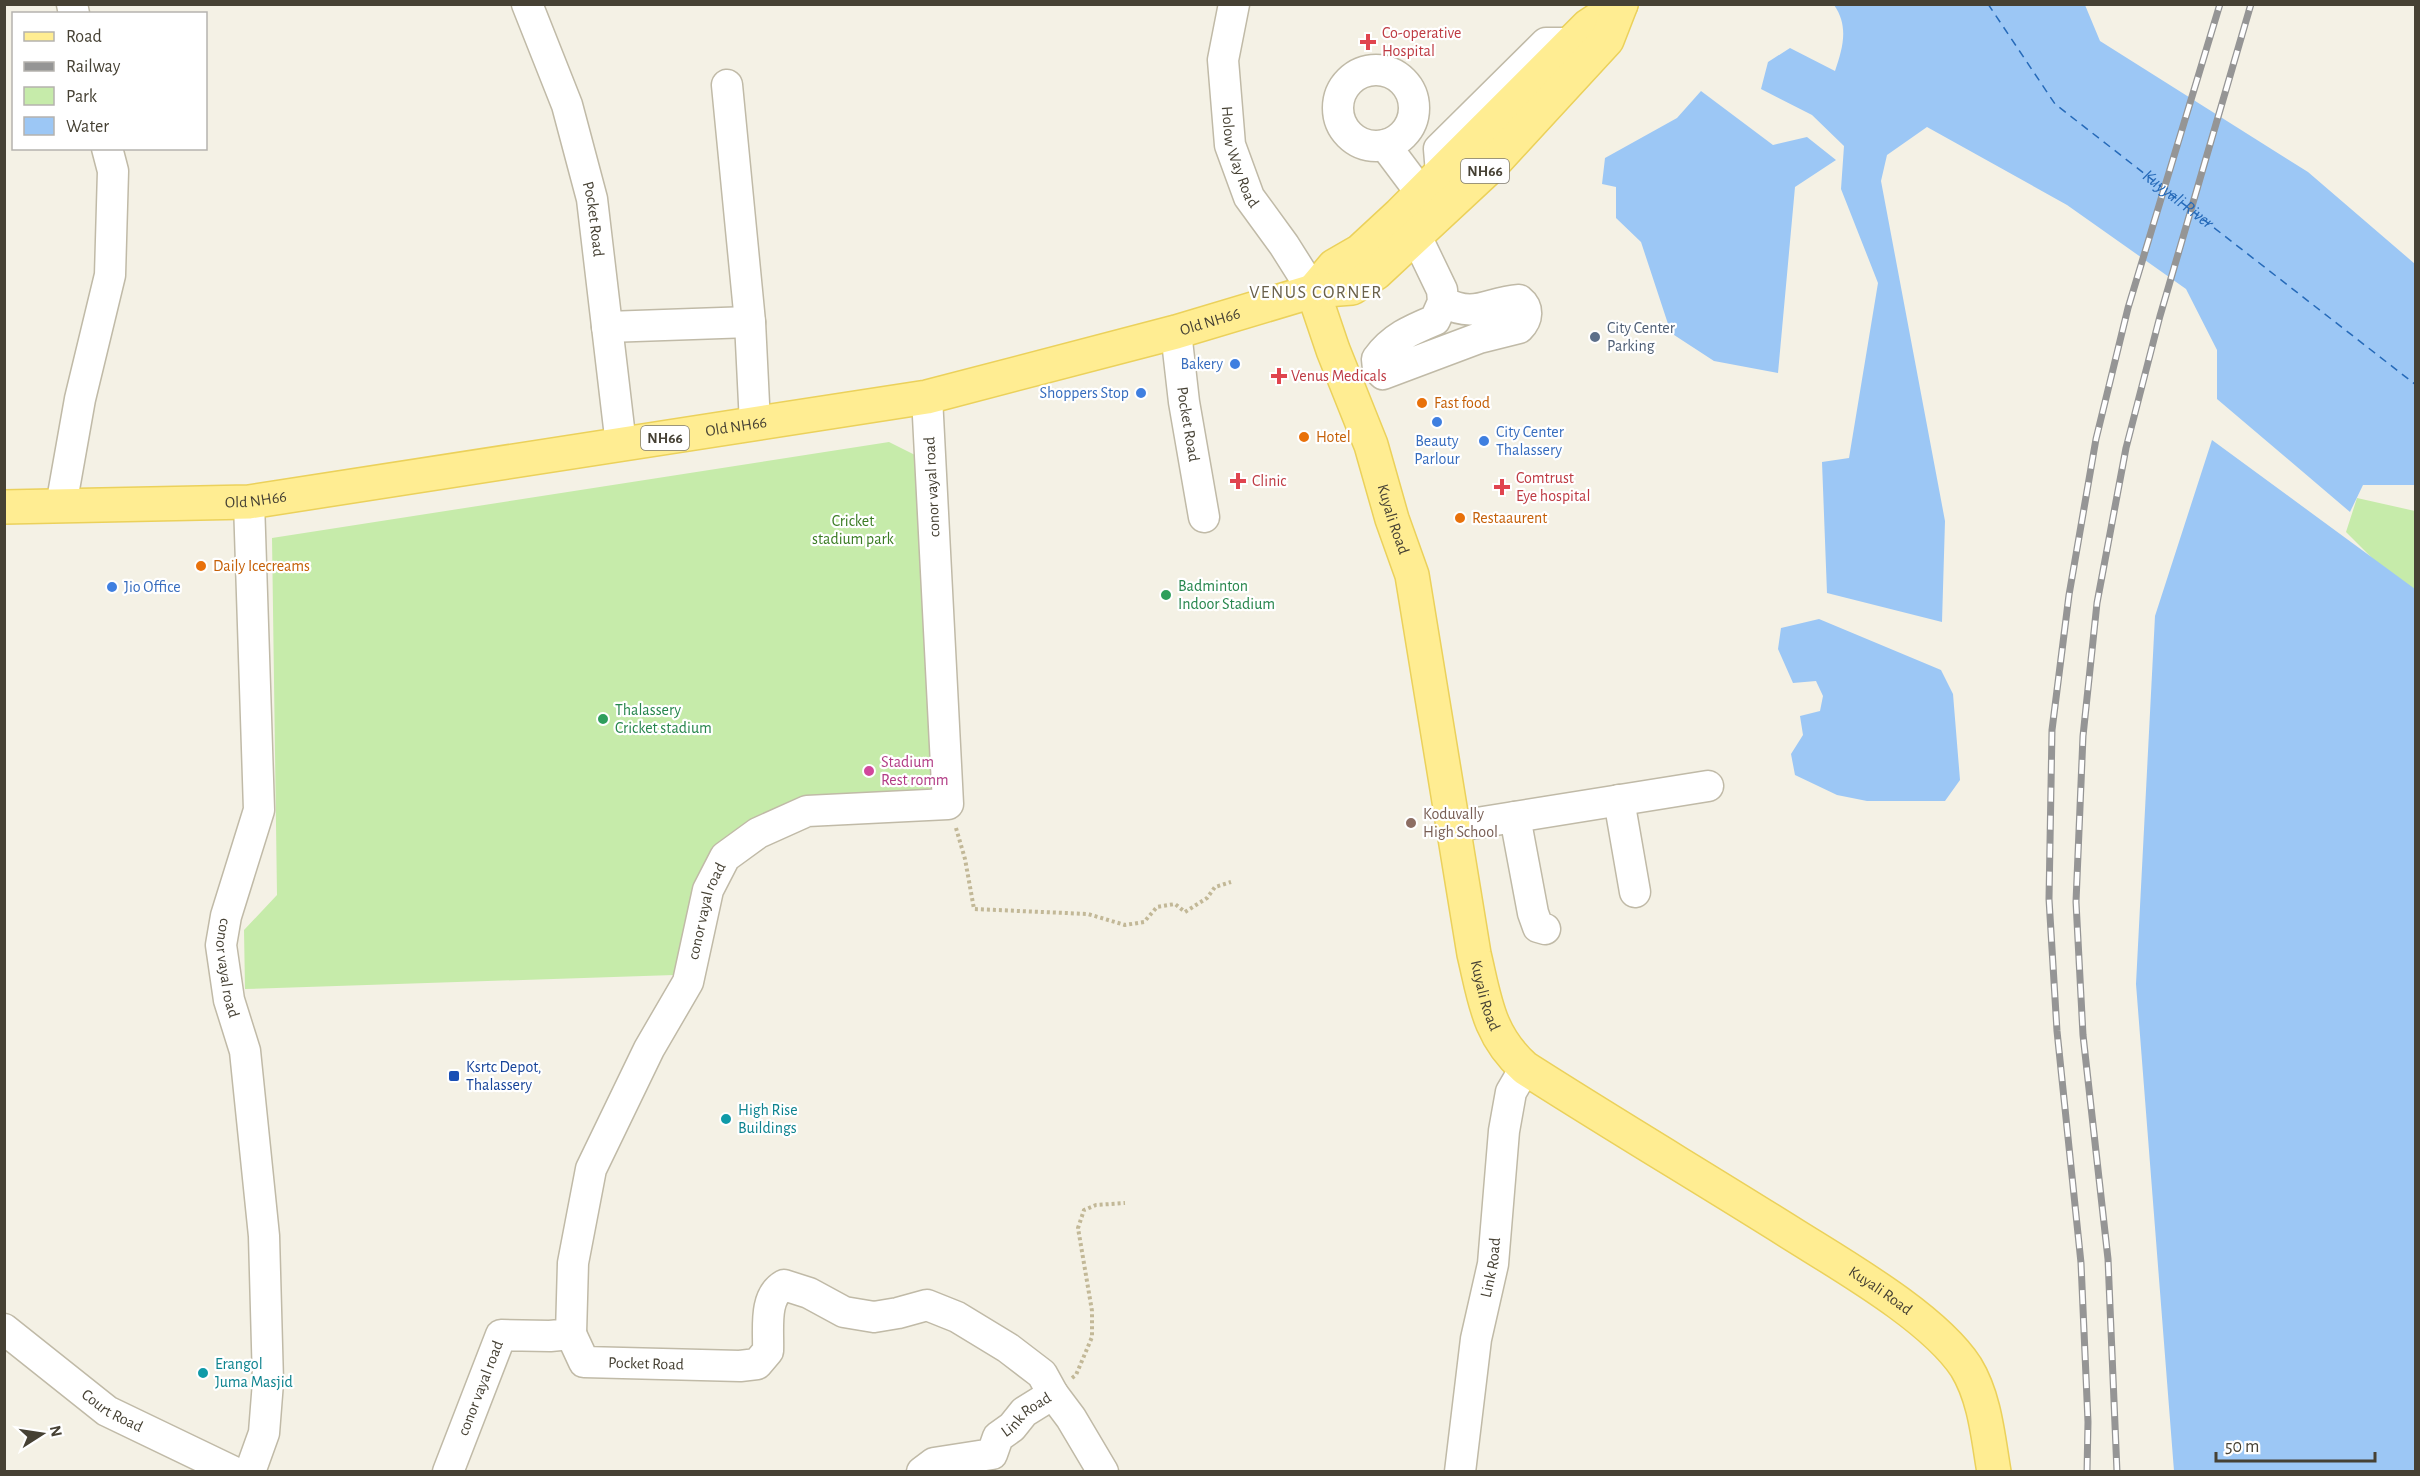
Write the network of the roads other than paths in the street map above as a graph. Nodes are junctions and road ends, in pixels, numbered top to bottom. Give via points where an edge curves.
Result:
1 (527, 4) edge
2 (1234, 4) edge
3 (1621, 4) edge
4 (727, 86) dead end
5 (1385, 145) dead end
6 (108, 150) edge
7 (1431, 183) junction
8 (1416, 236) junction
9 (1313, 291) junction
10 (1443, 302) junction
11 (750, 321) junction
12 (607, 327) junction
13 (1176, 332) junction
14 (927, 397) junction
15 (754, 424) junction
16 (621, 445) junction
17 (249, 502) junction
18 (61, 506) junction
19 (4, 507) edge
20 (1204, 517) dead end
21 (1708, 786) dead end
22 (1619, 800) junction
23 (1515, 817) junction
24 (1452, 827) junction
25 (1635, 892) dead end
26 (1545, 929) dead end
27 (1525, 1068) junction
28 (571, 1334) junction
29 (11, 1342) edge
30 (1053, 1394) junction
31 (234, 1472) edge
32 (250, 1472) edge
33 (448, 1472) edge
34 (922, 1472) edge
35 (1103, 1472) edge
36 (1460, 1472) edge
37 (1994, 1472) edge

1 - 12 street, Pocket Road via 567,105 592,199
2 - 9 street, Holow Way Road via 1223,60 1230,145 1249,197
3 - 7 main road, Old NH66 / NH66 via 1588,26
3 - 8 main road, Old NH66 / NH66 via 1607,40 1491,166
4 - 11 street
5 - 7 street
6 - 18 street via 113,171 110,274 80,399
7 - 9 main road, Old NH66 / NH66 via 1360,251 1334,266
8 - 9 main road, Old NH66 / NH66 via 1376,273 1352,288
8 - 10 street via 1442,290
9 - 13 main road, Old NH66 / NH66
9 - 24 main road, Kuyali Road via 1371,445 1412,575
10 - 10 street via 1435,320 1387,346 1377,359 1383,374 1479,338 1519,328 1526,318 1527,311 1519,300 1470,310
11 - 12 street
11 - 15 street
12 - 16 street, Pocket Road
13 - 14 main road, Old NH66 / NH66
13 - 20 street, Pocket Road
14 - 15 main road, Old NH66 / NH66
14 - 28 street, conor vayal road via 948,804 807,811 758,833 725,857 708,890 688,982 649,1049 591,1169 573,1263
15 - 16 main road, Old NH66 / NH66
16 - 17 main road, Old NH66 / NH66
17 - 18 main road, Old NH66 / NH66
17 - 32 street, conor vayal road via 259,810 226,916 221,945 229,1000 245,1051 264,1236 268,1382 264,1433
18 - 19 main road, Old NH66 / NH66
21 - 22 street
22 - 23 street
22 - 25 street
23 - 24 street
23 - 26 street via 1533,913 1538,927
24 - 27 main road, Kuyali Road via 1488,1013 1498,1038
27 - 36 street, Link Road via 1509,1101 1493,1264 1476,1339
27 - 37 main road, Kuyali Road via 1908,1310 1966,1368 1983,1408
28 - 30 street, Pocket Road via 584,1362 758,1364 768,1352 769,1306 776,1289 784,1285 844,1312 874,1317 927,1305 957,1317 1042,1374
28 - 33 street, conor vayal road via 501,1335
29 - 31 street, Court Road via 107,1411
30 - 34 street, Link Road via 1024,1412 998,1437 992,1454 934,1463
30 - 35 street, Link Road

